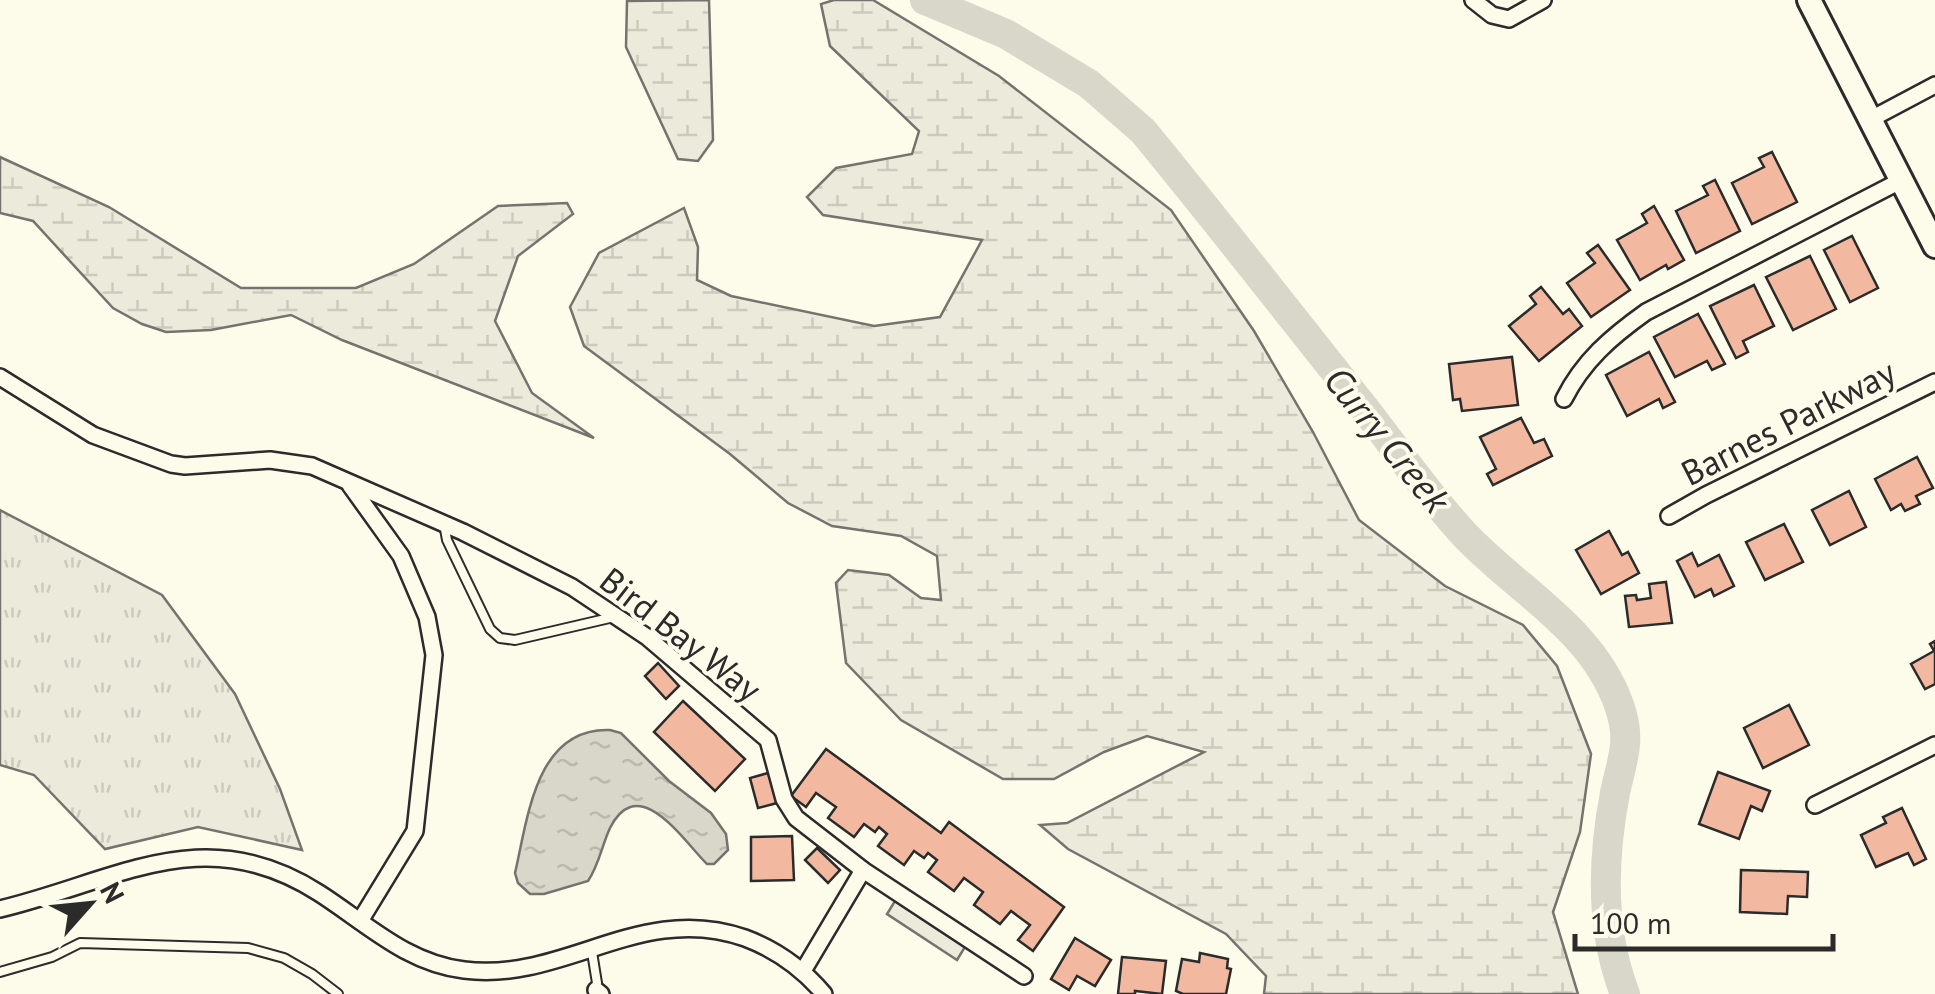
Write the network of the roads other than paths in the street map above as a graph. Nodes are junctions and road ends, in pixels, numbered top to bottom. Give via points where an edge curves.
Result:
1 (1473, 0) edge
2 (1543, 0) edge
3 (1810, 0) edge
4 (1935, 85) edge
5 (1871, 119) junction
6 (1902, 180) junction
7 (1935, 246) edge
8 (0, 377) edge
9 (1935, 382) edge
10 (1564, 399) dead end
11 (348, 482) junction
12 (1669, 516) dead end
13 (444, 524) junction
14 (618, 616) junction
15 (1935, 745) edge
16 (1815, 805) dead end
17 (863, 870) junction
18 (0, 909) edge
19 (360, 921) junction
20 (591, 946) junction
21 (803, 971) junction
22 (0, 972) edge
23 (1024, 976) dead end
24 (596, 993) edge
25 (338, 994) edge
26 (824, 994) edge

1 - 2 street via 1508,19
3 - 5 street
4 - 5 street
5 - 6 street
6 - 7 street
6 - 10 street via 1646,312 1587,362
8 - 11 street, Bird Bay Way via 93,434 172,464 292,461
9 - 12 street, Barnes Parkway
11 - 13 street, Bird Bay Way
11 - 19 street via 401,556 427,618 434,656 415,830
13 - 14 street, Bird Bay Way via 529,562
13 - 14 lane via 490,629 500,638
14 - 17 street, Bird Bay Way via 768,740 792,813
15 - 16 street
17 - 21 street
17 - 23 street, Bird Bay Way
18 - 19 street via 162,862 217,856 280,870
19 - 20 street via 410,955 467,971 526,968
20 - 21 street via 698,927 752,941
20 - 24 lane
21 - 26 street
22 - 25 lane via 80,943 248,948 284,958

